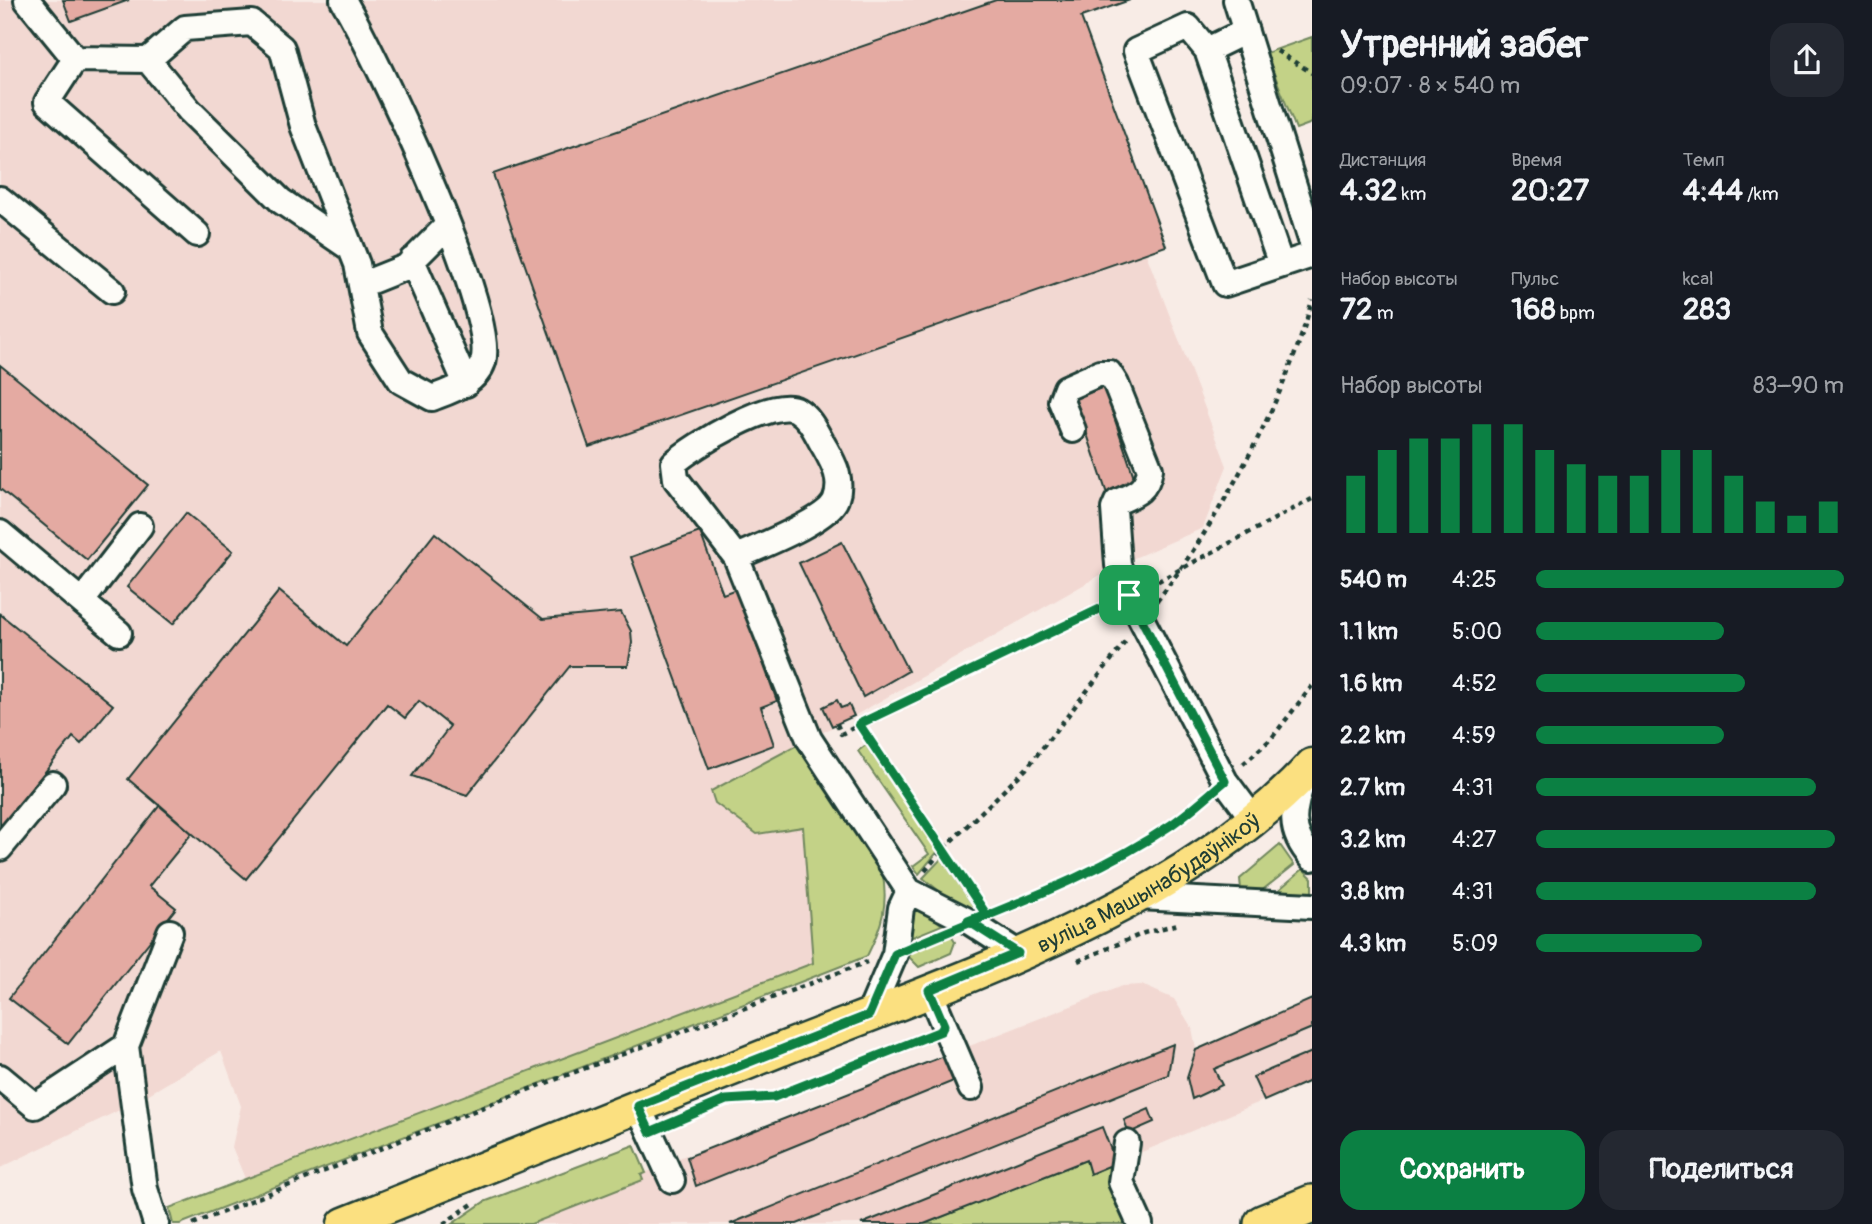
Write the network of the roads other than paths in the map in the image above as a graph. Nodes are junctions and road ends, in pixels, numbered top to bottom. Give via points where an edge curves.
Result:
1 (27, 0) edge
2 (343, 0) edge
3 (1236, 0) edge
4 (1246, 31) junction
5 (1207, 50) junction
6 (75, 59) junction
7 (148, 60) junction
8 (0, 199) edge
9 (447, 226) junction
10 (197, 234) dead end
11 (1312, 243) edge
12 (350, 248) junction
13 (1312, 255) edge
14 (412, 260) junction
15 (1281, 265) junction
16 (361, 285) junction
17 (112, 291) dead end
18 (466, 384) junction
19 (1073, 430) dead end
20 (140, 526) dead end
21 (0, 533) edge
22 (736, 557) junction
23 (82, 601) junction
24 (119, 633) dead end
25 (1308, 769) edge
26 (53, 784) dead end
27 (1254, 820) junction
28 (0, 848) edge
29 (1312, 858) edge
30 (909, 891) junction
31 (1139, 897) junction
32 (1312, 906) edge
33 (170, 932) dead end
34 (1018, 953) junction
35 (929, 990) junction
36 (869, 1015) junction
37 (126, 1046) junction
38 (0, 1077) edge
39 (971, 1088) dead end
40 (638, 1106) junction
41 (1127, 1143) dead end
42 (672, 1180) dead end
43 (1312, 1204) edge
44 (156, 1224) edge
45 (344, 1224) edge
46 (1140, 1224) edge
47 (1263, 1224) edge

1 - 6 lane
2 - 9 lane via 367,40
3 - 4 lane
4 - 5 lane
4 - 11 lane
5 - 15 lane
5 - 15 lane via 1188,27 1136,51 1225,284
6 - 7 lane
6 - 10 lane via 47,102
7 - 12 lane via 190,111 281,201
7 - 12 lane via 185,28 252,23 282,48 303,126
8 - 17 lane
9 - 14 lane
9 - 18 lane via 483,326 483,363
12 - 16 lane
13 - 15 lane
14 - 16 lane via 406,267
14 - 18 lane
16 - 18 lane via 370,333 401,381 432,398
19 - 27 lane via 1061,401 1066,388 1109,373 1150,469 1148,483 1139,493 1117,502 1114,509 1118,565 1225,781
20 - 23 lane
21 - 23 lane
22 - 22 lane via 676,479 674,463 770,408 795,408 809,420 838,472 836,499 822,515
22 - 30 lane via 809,738
23 - 24 lane
25 - 27 main road, вуліца Машынабудаўнікоў
25 - 29 lane via 1294,809 1293,829
26 - 28 lane
27 - 31 main road, вуліца Машынабудаўнікоў via 1205,858
30 - 34 lane via 977,917
30 - 36 lane via 901,908 895,954
31 - 32 lane
31 - 34 main road, вуліца Машынабудаўнікоў
33 - 37 lane
34 - 35 main road, вуліца Машынабудаўнікоў
35 - 36 main road, вуліца Машынабудаўнікоў
35 - 39 lane
36 - 40 main road, вуліца Машынабудаўнікоў
37 - 38 lane via 34,1106
37 - 44 lane via 145,1189
40 - 42 lane
40 - 45 main road, вуліца Машынабудаўнікоў
41 - 46 lane via 1121,1182
43 - 47 highway

